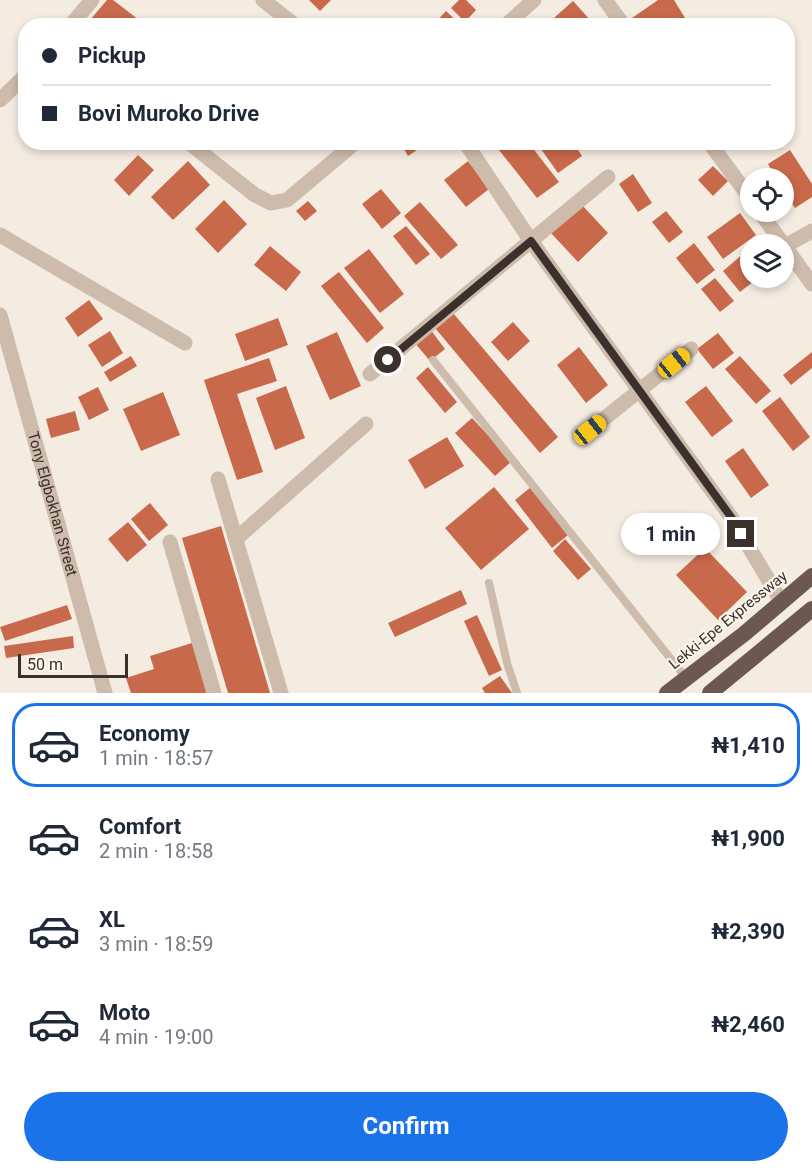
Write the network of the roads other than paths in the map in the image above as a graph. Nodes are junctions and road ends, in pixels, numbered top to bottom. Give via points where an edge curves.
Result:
1 (92, 0) edge
2 (263, 0) edge
3 (534, 0) edge
4 (605, 0) edge
5 (77, 18) edge
6 (286, 18) edge
7 (514, 18) edge
8 (618, 18) edge
9 (18, 82) edge
10 (1, 97) edge
11 (198, 150) edge
12 (346, 150) edge
13 (470, 150) edge
14 (716, 150) edge
15 (608, 177) dead end
16 (740, 184) edge
17 (812, 231) edge
18 (0, 235) edge
19 (531, 241) junction
20 (794, 241) edge
21 (794, 259) edge
22 (812, 284) edge
23 (0, 315) edge
24 (185, 343) dead end
25 (691, 349) dead end
26 (433, 360) dead end
27 (370, 374) dead end
28 (640, 390) junction
29 (366, 424) dead end
30 (590, 430) dead end
31 (218, 478) dead end
32 (236, 539) junction
33 (170, 542) dead end
34 (812, 576) edge
35 (489, 583) dead end
36 (781, 601) junction
37 (812, 609) edge
38 (686, 678) junction
39 (105, 693) edge
40 (214, 693) edge
41 (281, 693) edge
42 (517, 693) edge
43 (668, 693) edge
44 (710, 693) edge

1 - 5 street
2 - 6 street
3 - 7 street
4 - 8 street
9 - 10 street
11 - 12 street via 271,203 287,200
13 - 19 street
14 - 16 street
15 - 19 street
17 - 20 street
18 - 24 street
19 - 27 street
19 - 28 street
21 - 22 street
23 - 39 street, Tony Elgbokhan Street
25 - 28 street
26 - 38 lane
28 - 30 street
28 - 36 street via 731,517
29 - 32 street
31 - 32 street
32 - 41 street
33 - 40 street
34 - 36 highway, Lekki-Epe Expressway
35 - 42 lane
36 - 38 highway, Lekki-Epe Expressway
37 - 44 highway
38 - 43 highway, Lekki-Epe Expressway

